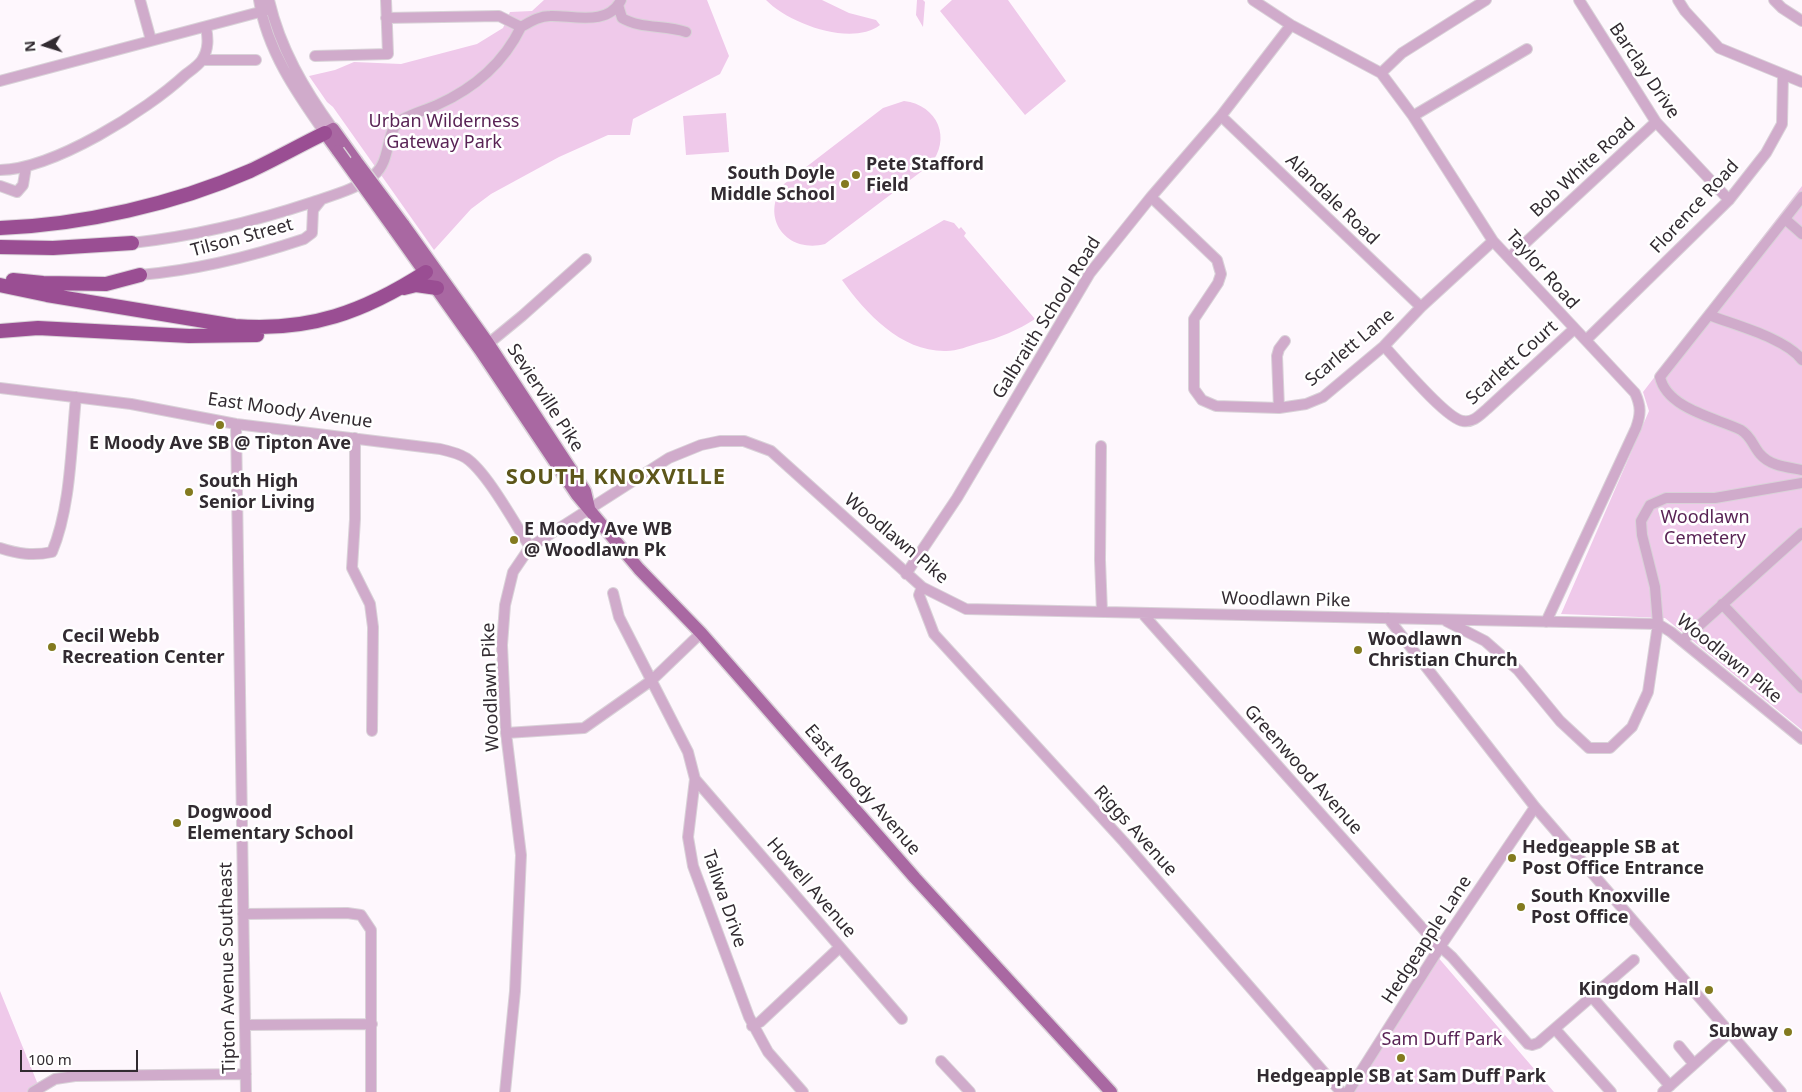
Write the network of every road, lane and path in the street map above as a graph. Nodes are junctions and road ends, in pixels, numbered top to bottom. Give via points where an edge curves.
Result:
1 (140, 0) edge
2 (259, 0) edge
3 (386, 0) edge
4 (1252, 0) edge
5 (1486, 0) edge
6 (1578, 0) edge
7 (1678, 0) edge
8 (1774, 0) edge
9 (620, 3) edge
10 (267, 7) edge
11 (386, 18) junction
12 (1802, 21) edge
13 (1291, 25) junction
14 (206, 26) junction
15 (521, 27) junction
16 (686, 32) dead end
17 (151, 40) junction
18 (1527, 49) dead end
19 (315, 56) dead end
20 (202, 60) junction
21 (256, 60) dead end
22 (1381, 73) junction
23 (1783, 75) junction
24 (0, 81) edge
25 (1802, 82) edge
26 (1221, 116) junction
27 (1413, 116) junction
28 (1656, 122) junction
29 (329, 131) junction
30 (26, 167) junction
31 (0, 170) edge
32 (0, 186) edge
33 (1151, 197) junction
34 (1802, 198) edge
35 (322, 200) junction
36 (1729, 200) junction
37 (295, 208) junction
38 (311, 215) junction
39 (1785, 219) junction
40 (398, 227) junction
41 (0, 228) edge
42 (1802, 234) edge
43 (1493, 241) junction
44 (132, 243) joint
45 (0, 247) edge
46 (1509, 258) junction
47 (586, 259) dead end
48 (430, 269) junction
49 (140, 275) joint
50 (0, 278) edge
51 (0, 285) edge
52 (437, 288) junction
53 (392, 292) junction
54 (1421, 307) junction
55 (1708, 315) junction
56 (299, 326) junction
57 (1573, 330) junction
58 (0, 331) edge
59 (1586, 340) junction
60 (1285, 341) dead end
61 (1384, 346) junction
62 (484, 347) junction
63 (1801, 357) edge
64 (0, 388) edge
65 (76, 397) junction
66 (1279, 408) junction
67 (236, 424) junction
68 (355, 438) junction
69 (1101, 446) dead end
70 (1802, 470) edge
71 (1802, 483) edge
72 (589, 508) junction
73 (1802, 533) edge
74 (1802, 542) edge
75 (1788, 545) junction
76 (530, 547) junction
77 (0, 548) edge
78 (906, 574) junction
79 (922, 587) junction
80 (613, 593) dead end
81 (1722, 604) junction
82 (1102, 612) junction
83 (1142, 613) junction
84 (1388, 618) junction
85 (1443, 620) junction
86 (1546, 622) junction
87 (1658, 624) junction
88 (701, 633) junction
89 (1682, 640) junction
90 (652, 680) junction
91 (1802, 688) edge
92 (372, 731) dead end
93 (506, 733) junction
94 (1802, 739) edge
95 (695, 779) junction
96 (1535, 807) junction
97 (243, 914) junction
98 (840, 947) junction
99 (1440, 947) junction
100 (1634, 960) dead end
101 (1592, 997) junction
102 (902, 1019) dead end
103 (245, 1024) junction
104 (372, 1024) junction
105 (752, 1026) junction
106 (1555, 1029) junction
107 (1730, 1032) junction
108 (1679, 1046) dead end
109 (942, 1061) dead end
110 (1693, 1063) junction
111 (246, 1074) junction
112 (1666, 1089) edge
113 (33, 1092) edge
114 (246, 1092) edge
115 (371, 1092) edge
116 (505, 1092) edge
117 (803, 1092) edge
118 (970, 1092) edge
119 (1111, 1092) edge
120 (1341, 1092) edge
121 (1348, 1092) edge
122 (1611, 1092) edge
123 (1781, 1092) edge

1 - 17 street
2 - 10 street, Sevierville Pike
3 - 11 street
4 - 13 street, Taylor Road
5 - 22 street via 1402,53
6 - 28 street, Barclay Drive
7 - 23 street via 1720,48
8 - 12 street
9 - 15 street via 604,15 582,18 549,16
9 - 16 street via 622,18 631,23
10 - 14 street
10 - 29 street, Sevierville Pike via 275,54 287,77
11 - 15 street via 499,16
11 - 19 street via 388,54
13 - 22 street, Taylor Road
13 - 26 street, Galbraith School Road
14 - 17 street
14 - 20 street via 208,40
15 - 35 street, Tilson Street via 508,50 482,79 461,94 400,121 391,134 385,163 375,174
17 - 24 street
18 - 27 street
20 - 21 street
20 - 30 street via 175,85 128,119 87,142
22 - 27 street, Taylor Road
23 - 25 street
23 - 36 street, Florence Road via 1782,124 1766,153
26 - 33 street, Galbraith School Road
26 - 54 street, Alandale Road
27 - 43 street, Taylor Road
28 - 36 street, Barclay Drive
28 - 46 street, Bob White Road
29 - 40 main road, Sevierville Pike, bridge via 356,161
29 - 40 main road, Sevierville Pike, bridge via 338,152
29 - 41 highway via 243,174 152,204 94,218
30 - 31 street
30 - 32 street via 17,192
33 - 66 street, Scarlett Lane via 1217,260 1221,274 1218,284 1194,319 1194,389 1202,400 1216,406
33 - 78 street, Galbraith School Road via 1090,273 957,498
34 - 39 street
35 - 37 street, Tilson Street
35 - 38 street, Tilson Street
36 - 59 street, Florence Road
37 - 38 street
37 - 44 street, Tilson Street via 229,228
38 - 49 street, Tilson Street via 313,231 304,239 241,259
39 - 42 street
39 - 55 street
40 - 48 main road, Sevierville Pike
43 - 46 street, Taylor Road
43 - 54 street, Scarlett Lane
44 - 45 highway via 53,248
46 - 57 street, Taylor Road
47 - 62 street
48 - 52 main road, Sevierville Pike
48 - 53 highway
48 - 62 main road, Sevierville Pike
49 - 50 highway via 106,284 43,283
51 - 56 highway via 235,326
52 - 53 highway via 410,286
52 - 62 main road, Sevierville Pike
53 - 56 highway via 348,313
54 - 61 street, Scarlett Lane
55 - 63 street via 1771,339
55 - 70 street via 1662,372 1661,383 1688,409 1749,436 1770,463
56 - 58 highway via 277,333 232,336 38,328
57 - 59 street, Taylor Road
57 - 61 street, Scarlett Court via 1487,409 1466,422 1448,413
59 - 86 street, Taylor Road via 1634,393 1640,405 1640,415
60 - 66 street via 1277,356
61 - 66 street, Scarlett Lane via 1323,397 1306,404
62 - 72 main road, Sevierville Pike via 577,496
64 - 65 street, East Moody Avenue
65 - 67 street, East Moody Avenue
65 - 77 street via 64,506 52,552 18,554
67 - 68 street, East Moody Avenue
67 - 97 street, Tipton Avenue Southeast
68 - 76 street, East Moody Avenue via 440,448 466,458 483,474
68 - 92 street via 352,568 370,604 373,627
69 - 82 street
71 - 87 street via 1715,498 1666,498 1650,505 1641,521 1655,588
72 - 76 street, Woodlawn Pike
72 - 78 street, Woodlawn Pike via 669,458 701,444 744,441 771,451
72 - 88 main road, East Moody Avenue via 639,569
73 - 75 street
74 - 75 street
75 - 81 street
76 - 93 street, Woodlawn Pike via 513,572 505,604 502,645
78 - 79 street, Woodlawn Pike
79 - 82 street, Woodlawn Pike via 966,609
79 - 120 street, Riggs Avenue via 919,595 934,634 1124,842
80 - 90 street, Taliwa Drive via 619,617
81 - 89 street
81 - 91 street
82 - 83 street, Woodlawn Pike
83 - 84 street, Woodlawn Pike
83 - 99 street, Greenwood Avenue
84 - 85 street, Woodlawn Pike
84 - 96 street
85 - 86 street, Woodlawn Pike
85 - 87 street via 1485,641 1518,670 1560,721 1589,748 1603,749 1610,748 1632,727 1648,692
86 - 87 street, Woodlawn Pike
87 - 89 street, Woodlawn Pike
88 - 90 street
88 - 119 main road, East Moody Avenue via 915,878
89 - 94 street, Woodlawn Pike
90 - 93 street via 584,728
90 - 95 street, Taliwa Drive via 688,752
93 - 116 street, Woodlawn Pike via 521,855 515,991
95 - 98 street, Howell Avenue
95 - 105 street, Taliwa Drive via 688,838 693,866
96 - 99 street, Hedgeapple Lane
96 - 107 street
97 - 103 street, Tipton Avenue Southeast
97 - 104 street via 361,915 371,930
98 - 102 street, Howell Avenue
98 - 105 street
99 - 106 street, Greenwood Avenue via 1528,1044 1538,1043
99 - 121 street, Hedgeapple Lane
100 - 101 street
101 - 106 street
101 - 112 street
103 - 104 street
103 - 111 street, Tipton Avenue Southeast
104 - 115 street
105 - 117 street, Taliwa Drive via 768,1052
106 - 122 street
107 - 110 street
107 - 123 street
108 - 110 street
109 - 118 street
110 - 112 street
111 - 113 street via 75,1076 55,1078
111 - 114 street, Tipton Avenue Southeast

